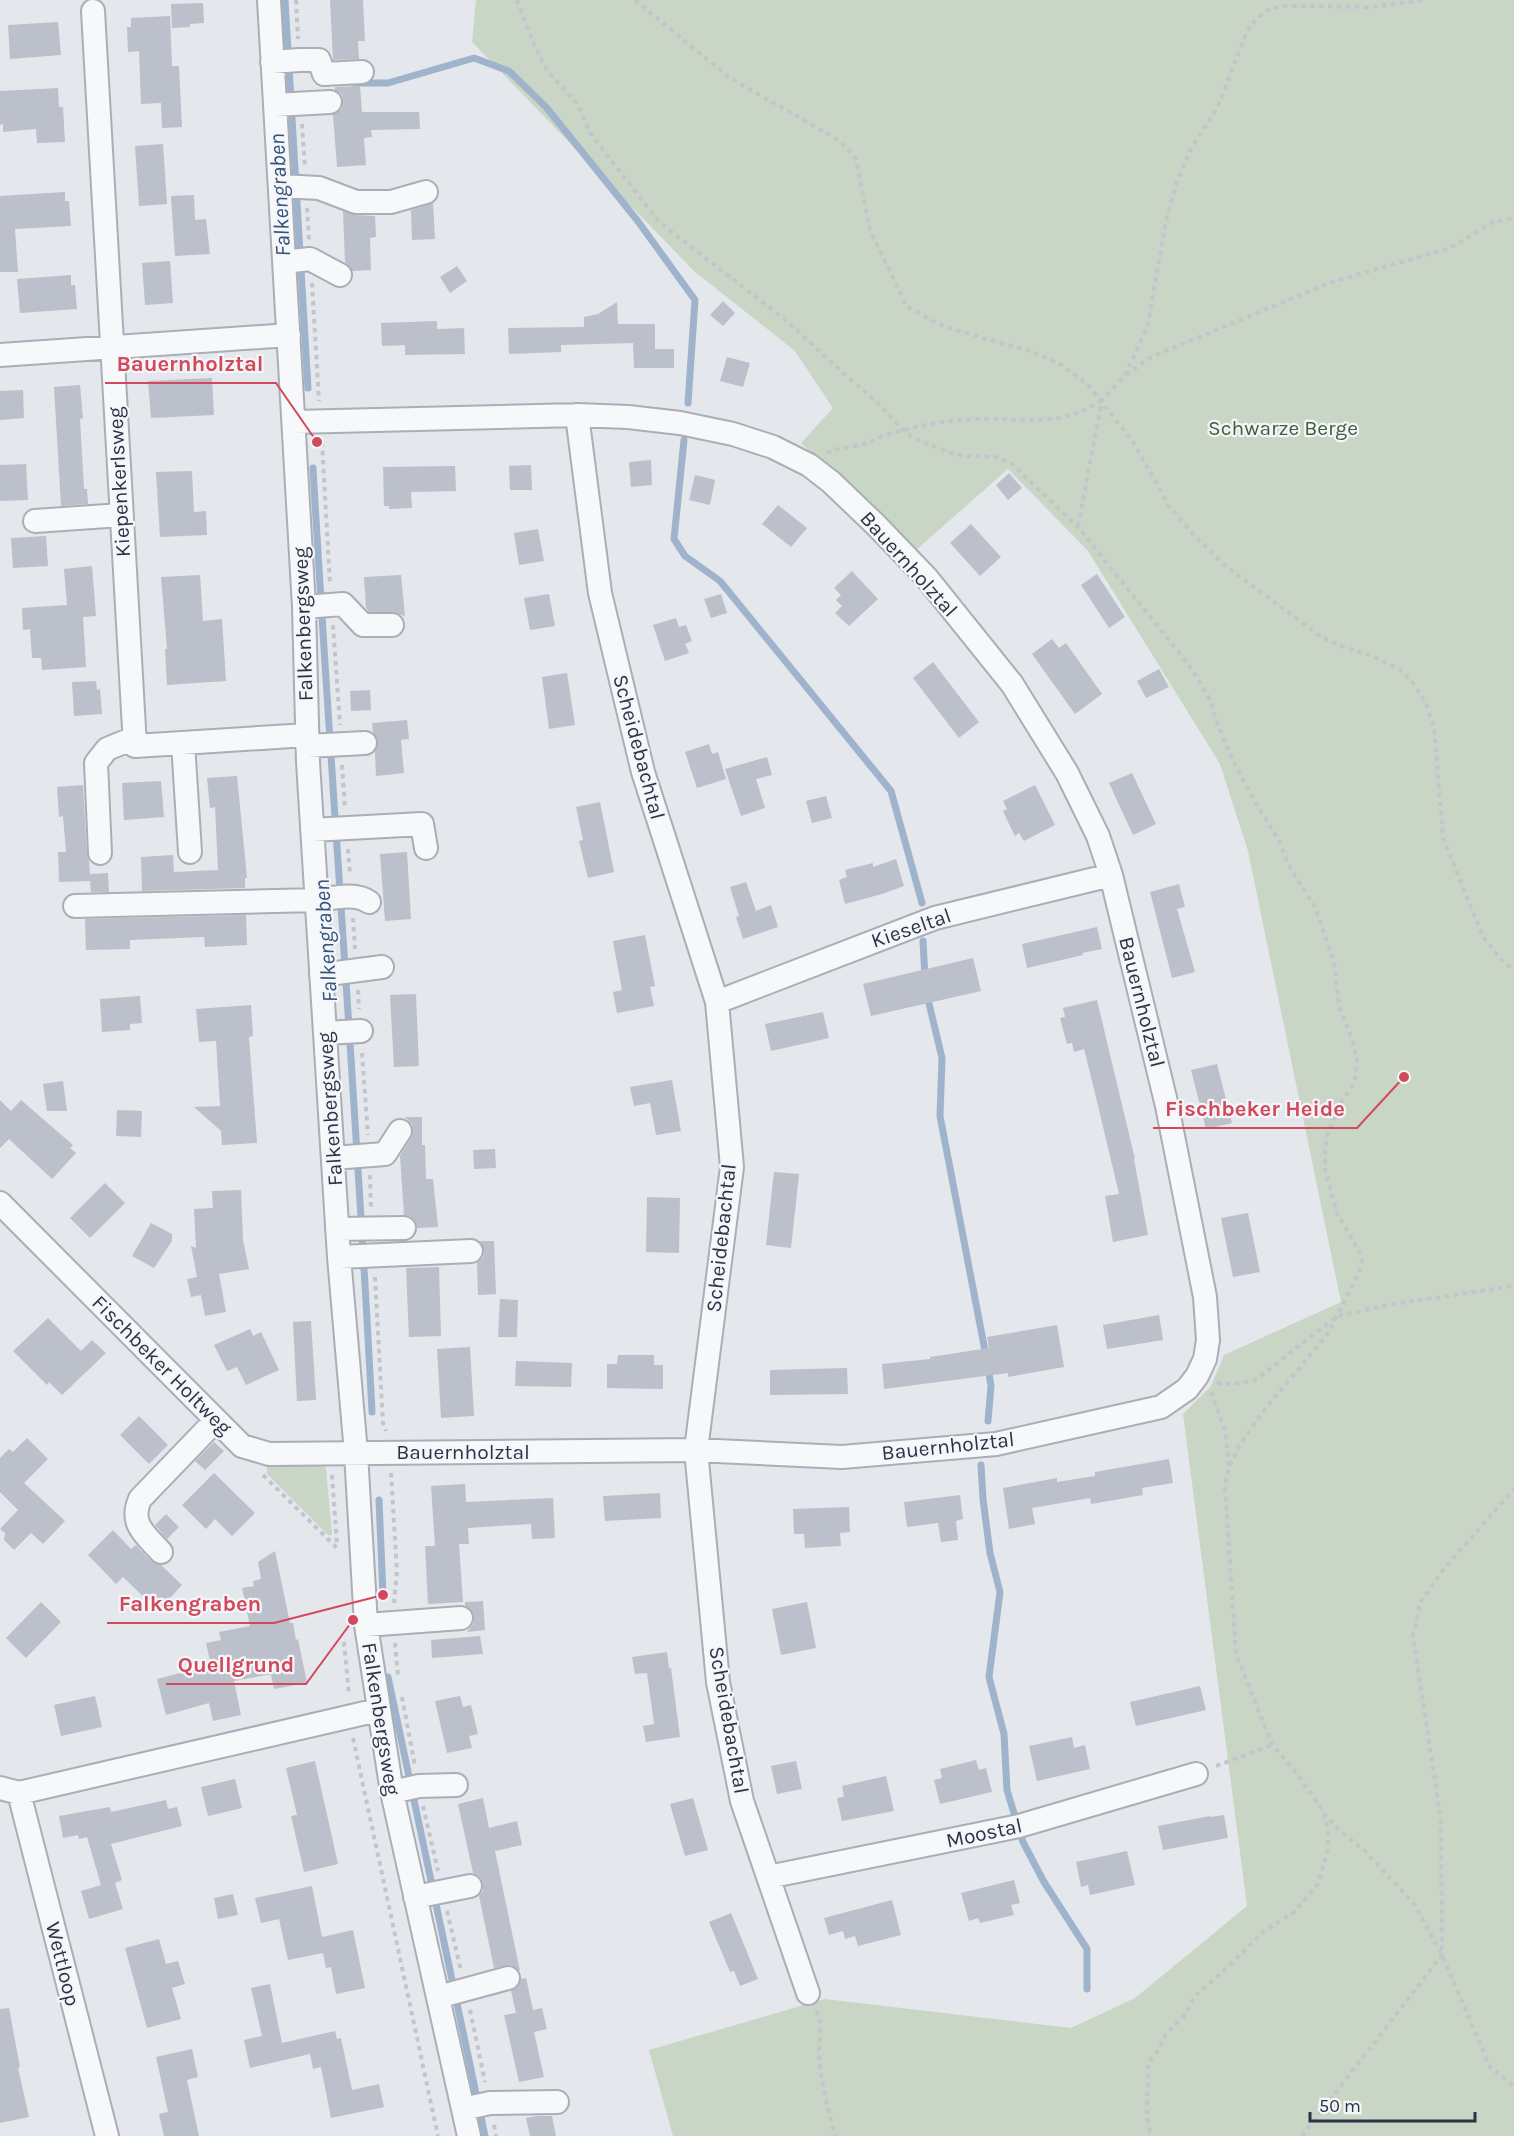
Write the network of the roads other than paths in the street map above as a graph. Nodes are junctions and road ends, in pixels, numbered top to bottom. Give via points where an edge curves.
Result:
1 (269, 0) edge
2 (280, 0) edge
3 (93, 11) dead end
4 (287, 61) junction
5 (362, 72) dead end
6 (330, 102) dead end
7 (290, 105) junction
8 (294, 186) junction
9 (426, 192) dead end
10 (299, 260) junction
11 (340, 275) dead end
12 (289, 335) junction
13 (111, 346) junction
14 (0, 355) edge
15 (577, 415) junction
16 (294, 422) junction
17 (121, 515) junction
18 (35, 521) dead end
19 (320, 606) junction
20 (392, 625) dead end
21 (134, 738) junction
22 (183, 743) junction
23 (323, 743) junction
24 (365, 743) dead end
25 (333, 829) junction
26 (426, 848) dead end
27 (190, 852) dead end
28 (100, 853) dead end
29 (1111, 875) junction
30 (344, 899) junction
31 (75, 906) dead end
32 (382, 967) dead end
33 (342, 971) junction
34 (717, 1002) junction
35 (400, 1131) dead end
36 (354, 1157) junction
37 (0, 1203) edge
38 (358, 1228) junction
39 (404, 1228) dead end
40 (471, 1251) dead end
41 (360, 1255) junction
42 (216, 1420) junction
43 (696, 1450) junction
44 (356, 1453) junction
45 (161, 1552) dead end
46 (461, 1618) dead end
47 (366, 1625) junction
48 (378, 1710) junction
49 (1196, 1774) road end
50 (456, 1785) dead end
51 (407, 1788) junction
52 (9, 1790) edge
53 (768, 1877) junction
54 (470, 1886) dead end
55 (431, 1894) junction
56 (508, 1978) dead end
57 (808, 1993) road end
58 (453, 1994) junction
59 (556, 2102) dead end
60 (477, 2106) junction
61 (107, 2136) edge
62 (469, 2136) edge

1 - 2 street
1 - 4 street, Falkenbergsweg
3 - 13 street, Kiepenkerlsweg
4 - 5 street via 319,60 324,74
4 - 7 street, Falkenbergsweg
6 - 7 street
7 - 8 street, Falkenbergsweg
8 - 9 street via 319,188 356,202 391,202
8 - 10 street, Falkenbergsweg
10 - 11 street
10 - 12 street, Falkenbergsweg
12 - 13 street
12 - 16 street, Falkenbergsweg
13 - 14 street
13 - 17 street, Kiepenkerlsweg
15 - 16 street, Bauernholztal
15 - 29 street, Bauernholztal via 680,423 733,434 773,447 809,465 831,482 926,578 1012,684 1067,773 1098,836
15 - 34 street, Scheidebachtal via 600,593 642,772
16 - 19 street, Falkenbergsweg
17 - 18 street
17 - 21 street, Kiepenkerlsweg
19 - 20 street via 343,604 363,625
19 - 23 street, Falkenbergsweg
21 - 22 street via 135,746
21 - 28 street via 107,749 96,763
22 - 23 street
22 - 27 street
23 - 24 street
23 - 25 street, Falkenbergsweg
25 - 26 street via 423,824
25 - 30 street, Falkenbergsweg
29 - 34 street, Kieseltal via 935,918
29 - 43 street, Bauernholztal via 1167,1106 1205,1297 1209,1340 1203,1379 1161,1407 996,1444 842,1457
30 - 31 street
30 - 33 street, Falkenbergsweg
32 - 33 street
33 - 36 street, Falkenbergsweg
34 - 43 street, Scheidebachtal via 732,1167
35 - 36 street via 385,1154
36 - 38 street, Falkenbergsweg
37 - 42 street, Fischbeker Holtweg
38 - 39 street
38 - 41 street, Falkenbergsweg
40 - 41 street
41 - 44 street, Falkenbergsweg
42 - 44 street, Fischbeker Holtweg via 242,1446 269,1454
42 - 45 street via 140,1499 136,1521
43 - 44 street, Bauernholztal
43 - 53 street, Scheidebachtal via 718,1682 742,1801
44 - 47 street, Falkenbergsweg
46 - 47 street
47 - 48 street, Falkenbergsweg
48 - 51 street, Falkenbergsweg
48 - 52 street
49 - 53 street, Moostal via 1019,1826
50 - 51 street
51 - 55 street, Falkenbergsweg
52 - 61 street, Wettloop
53 - 57 street, Scheidebachtal
54 - 55 street
55 - 58 street, Falkenbergsweg
56 - 58 street
58 - 60 street, Falkenbergsweg
59 - 60 street
60 - 62 street, Falkenbergsweg

